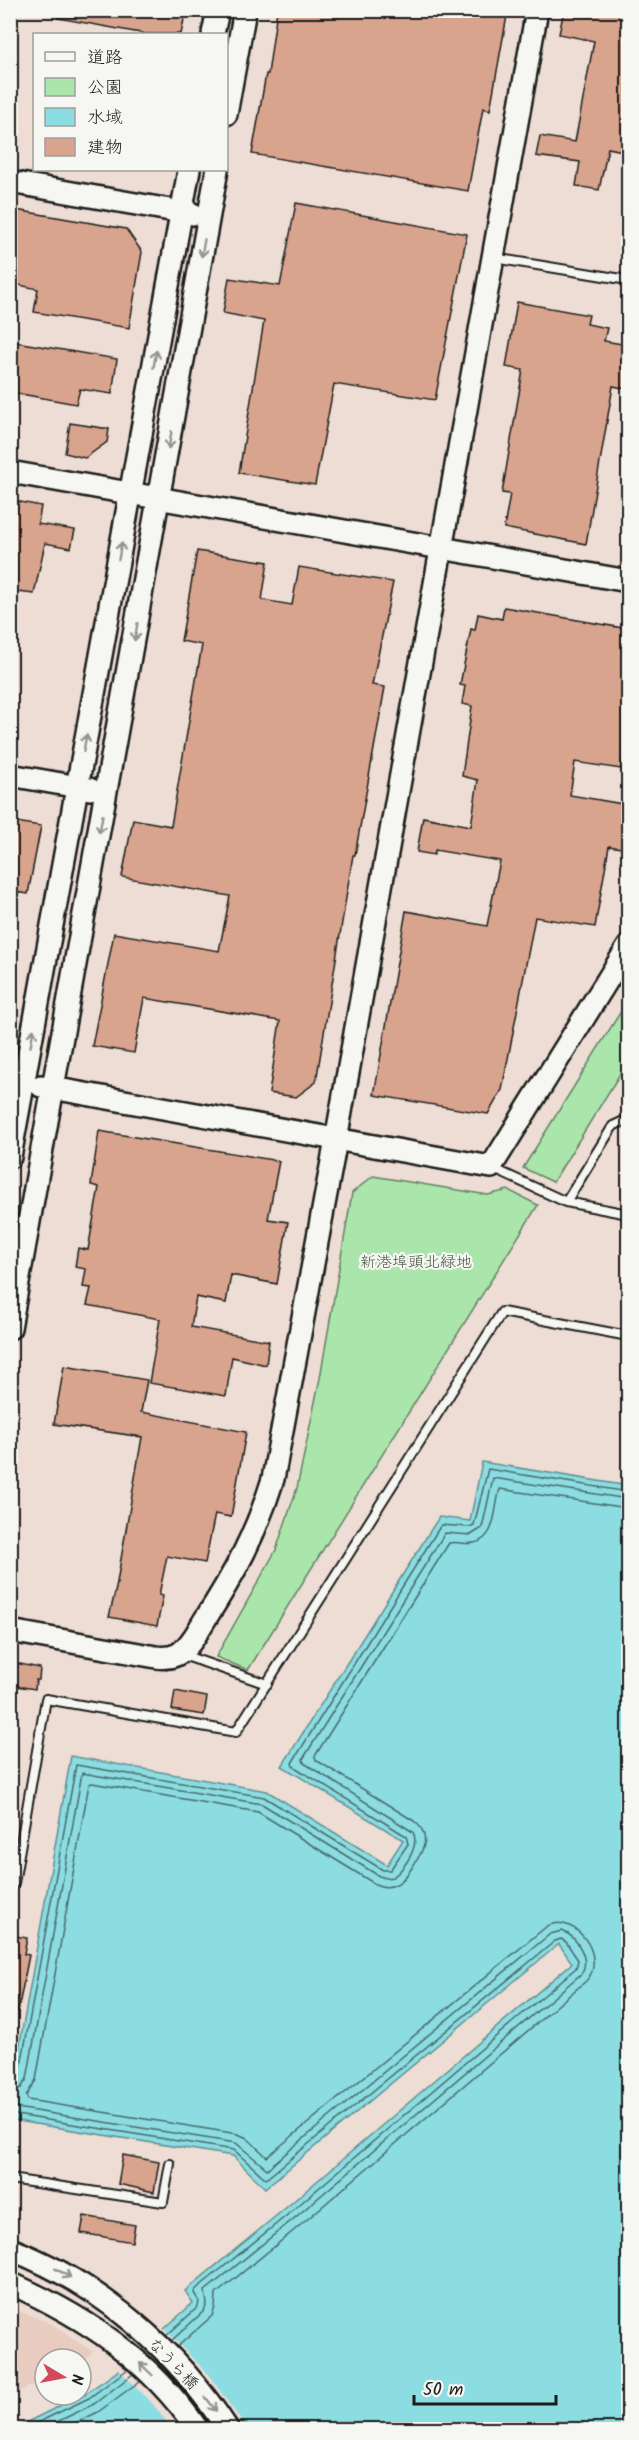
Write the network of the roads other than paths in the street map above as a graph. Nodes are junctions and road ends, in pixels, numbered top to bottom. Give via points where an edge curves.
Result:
1 (218, 10) edge
2 (245, 10) edge
3 (537, 10) edge
4 (213, 33) edge
5 (228, 103) edge
6 (189, 171) edge
7 (217, 171) edge
8 (10, 182) edge
9 (181, 212) junction
10 (208, 216) junction
11 (493, 257) junction
12 (628, 280) edge
13 (10, 472) edge
14 (130, 494) junction
15 (159, 499) junction
16 (440, 548) junction
17 (628, 581) edge
18 (10, 775) edge
19 (77, 787) junction
20 (107, 792) junction
21 (628, 947) edge
22 (17, 1082) edge
23 (54, 1089) junction
24 (628, 1119) edge
25 (336, 1140) junction
26 (10, 1157) edge
27 (491, 1167) junction
28 (566, 1202) junction
29 (628, 1214) edge
30 (10, 1328) edge
31 (628, 1336) edge
32 (10, 1631) edge
33 (179, 1653) junction
34 (267, 1684) junction
35 (10, 1888) edge
36 (170, 2164) dead end
37 (10, 2179) edge
38 (10, 2249) edge
39 (10, 2283) edge
40 (198, 2430) edge
41 (228, 2430) edge

1 - 4 street
2 - 5 street
3 - 11 street
6 - 9 street
7 - 10 street
8 - 9 street
9 - 10 street
14 -> 9 street
10 -> 15 street
11 - 12 lane
11 - 16 street
13 - 14 street
14 - 15 street
19 -> 14 street
15 - 16 street
15 -> 20 street
16 - 17 street
16 - 25 street
18 - 19 street
19 - 20 street
22 -> 19 street
20 -> 23 street
21 - 27 street
22 - 23 street
22 - 26 street
23 - 25 street
23 - 30 street
24 - 28 lane via 613,1126
25 - 27 street
25 - 33 street via 273,1479 249,1546 189,1644
27 - 28 lane
28 - 29 lane
31 - 34 lane via 502,1312
32 - 33 street via 156,1657
33 - 34 lane
34 - 35 lane via 236,1732 46,1699
36 - 37 lane via 163,2202
38 -> 41 street, なうら橋 via 68,2275 110,2304 181,2369
40 -> 39 street, なうら橋 via 148,2371 121,2346 93,2326

